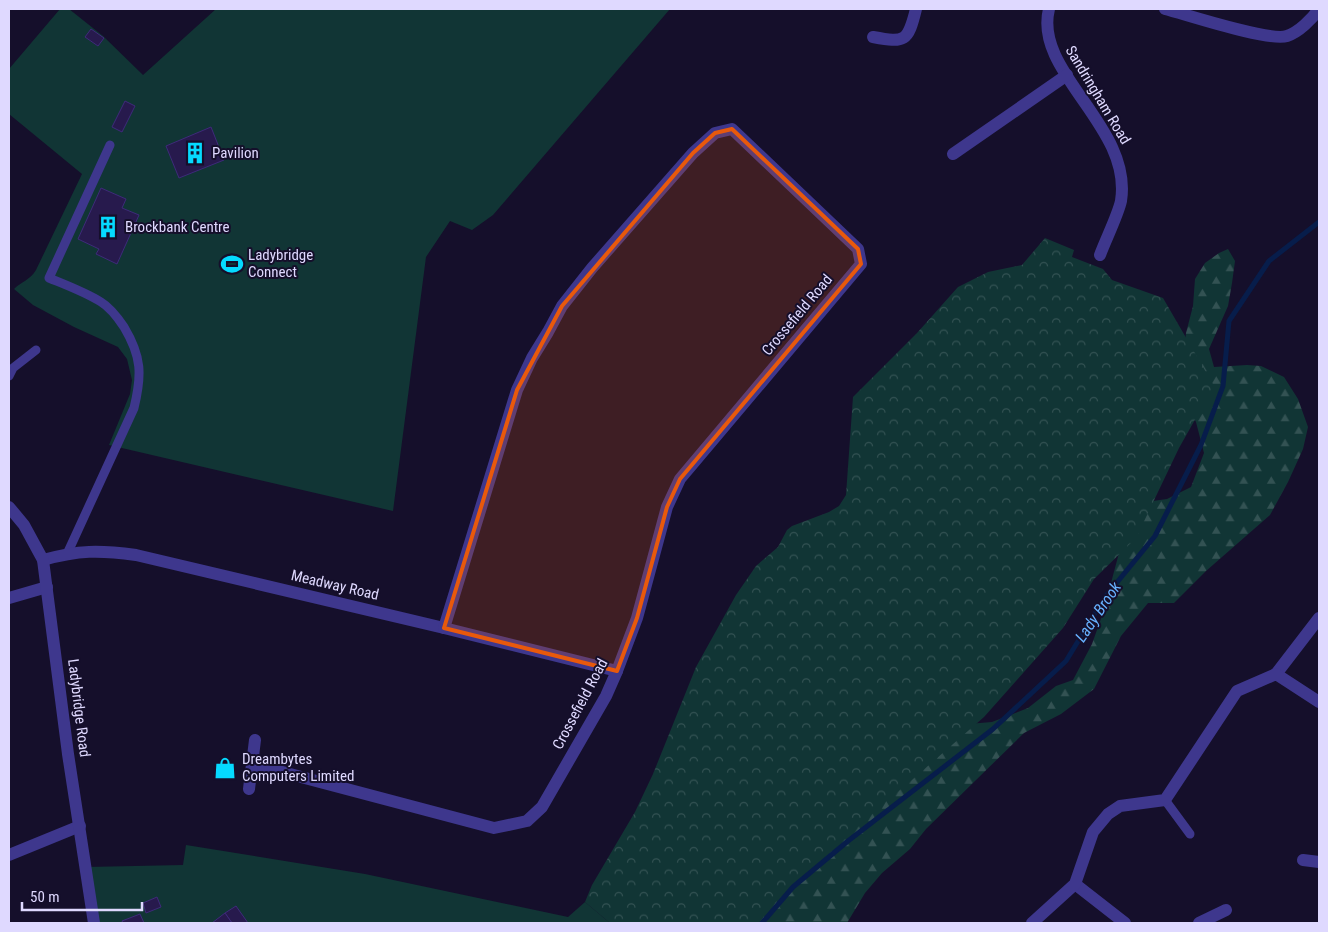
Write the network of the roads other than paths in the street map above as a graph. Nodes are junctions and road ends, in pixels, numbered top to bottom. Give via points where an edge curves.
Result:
1 (916, 9) edge
2 (1049, 9) edge
3 (1165, 9) edge
4 (1319, 9) edge
5 (873, 37) dead end
6 (1067, 75) junction
7 (110, 145) dead end
8 (953, 154) dead end
9 (1100, 255) dead end
10 (36, 350) dead end
11 (9, 376) edge
12 (9, 507) edge
13 (67, 554) junction
14 (43, 560) junction
15 (47, 587) junction
16 (9, 598) edge
17 (1319, 618) edge
18 (444, 628) junction
19 (617, 671) junction
20 (1276, 674) junction
21 (1319, 702) edge
22 (255, 740) dead end
23 (252, 764) junction
24 (249, 789) dead end
25 (1165, 800) junction
26 (80, 826) junction
27 (1190, 834) dead end
28 (9, 855) edge
29 (1304, 860) dead end
30 (1319, 862) edge
31 (1075, 884) junction
32 (1226, 910) dead end
33 (94, 923) edge
34 (1032, 923) edge
35 (1125, 923) edge
36 (1199, 923) edge

1 - 5 street via 912,27 906,36 896,41
2 - 6 street, Sandringham Road via 1047,34
3 - 4 street via 1264,36 1286,36 1312,20
6 - 8 street
6 - 9 street, Sandringham Road via 1111,143 1121,179 1121,202
7 - 13 lane via 49,278 103,302 117,316 135,348 140,386 134,408
10 - 11 lane via 13,368
12 - 14 street, Ladybridge Road via 24,525
13 - 14 street, Meadway Road
13 - 18 street, Meadway Road via 98,551 136,555
14 - 15 street, Ladybridge Road
15 - 16 street
15 - 26 street, Ladybridge Road
17 - 20 street
18 - 19 street, Meadway Road
18 - 19 street, Crossefield Road via 518,390 562,306 693,153 715,133 732,129 858,249 861,264 680,478 667,507 637,618
19 - 23 street, Crossefield Road via 542,807 527,821 494,828
20 - 21 street
20 - 25 street via 1237,691
22 - 23 street
23 - 24 street
25 - 27 lane
25 - 31 street via 1120,806 1108,814 1094,832
26 - 28 street
26 - 33 street, Ladybridge Road
29 - 30 street
31 - 34 street
31 - 35 street
32 - 36 street

